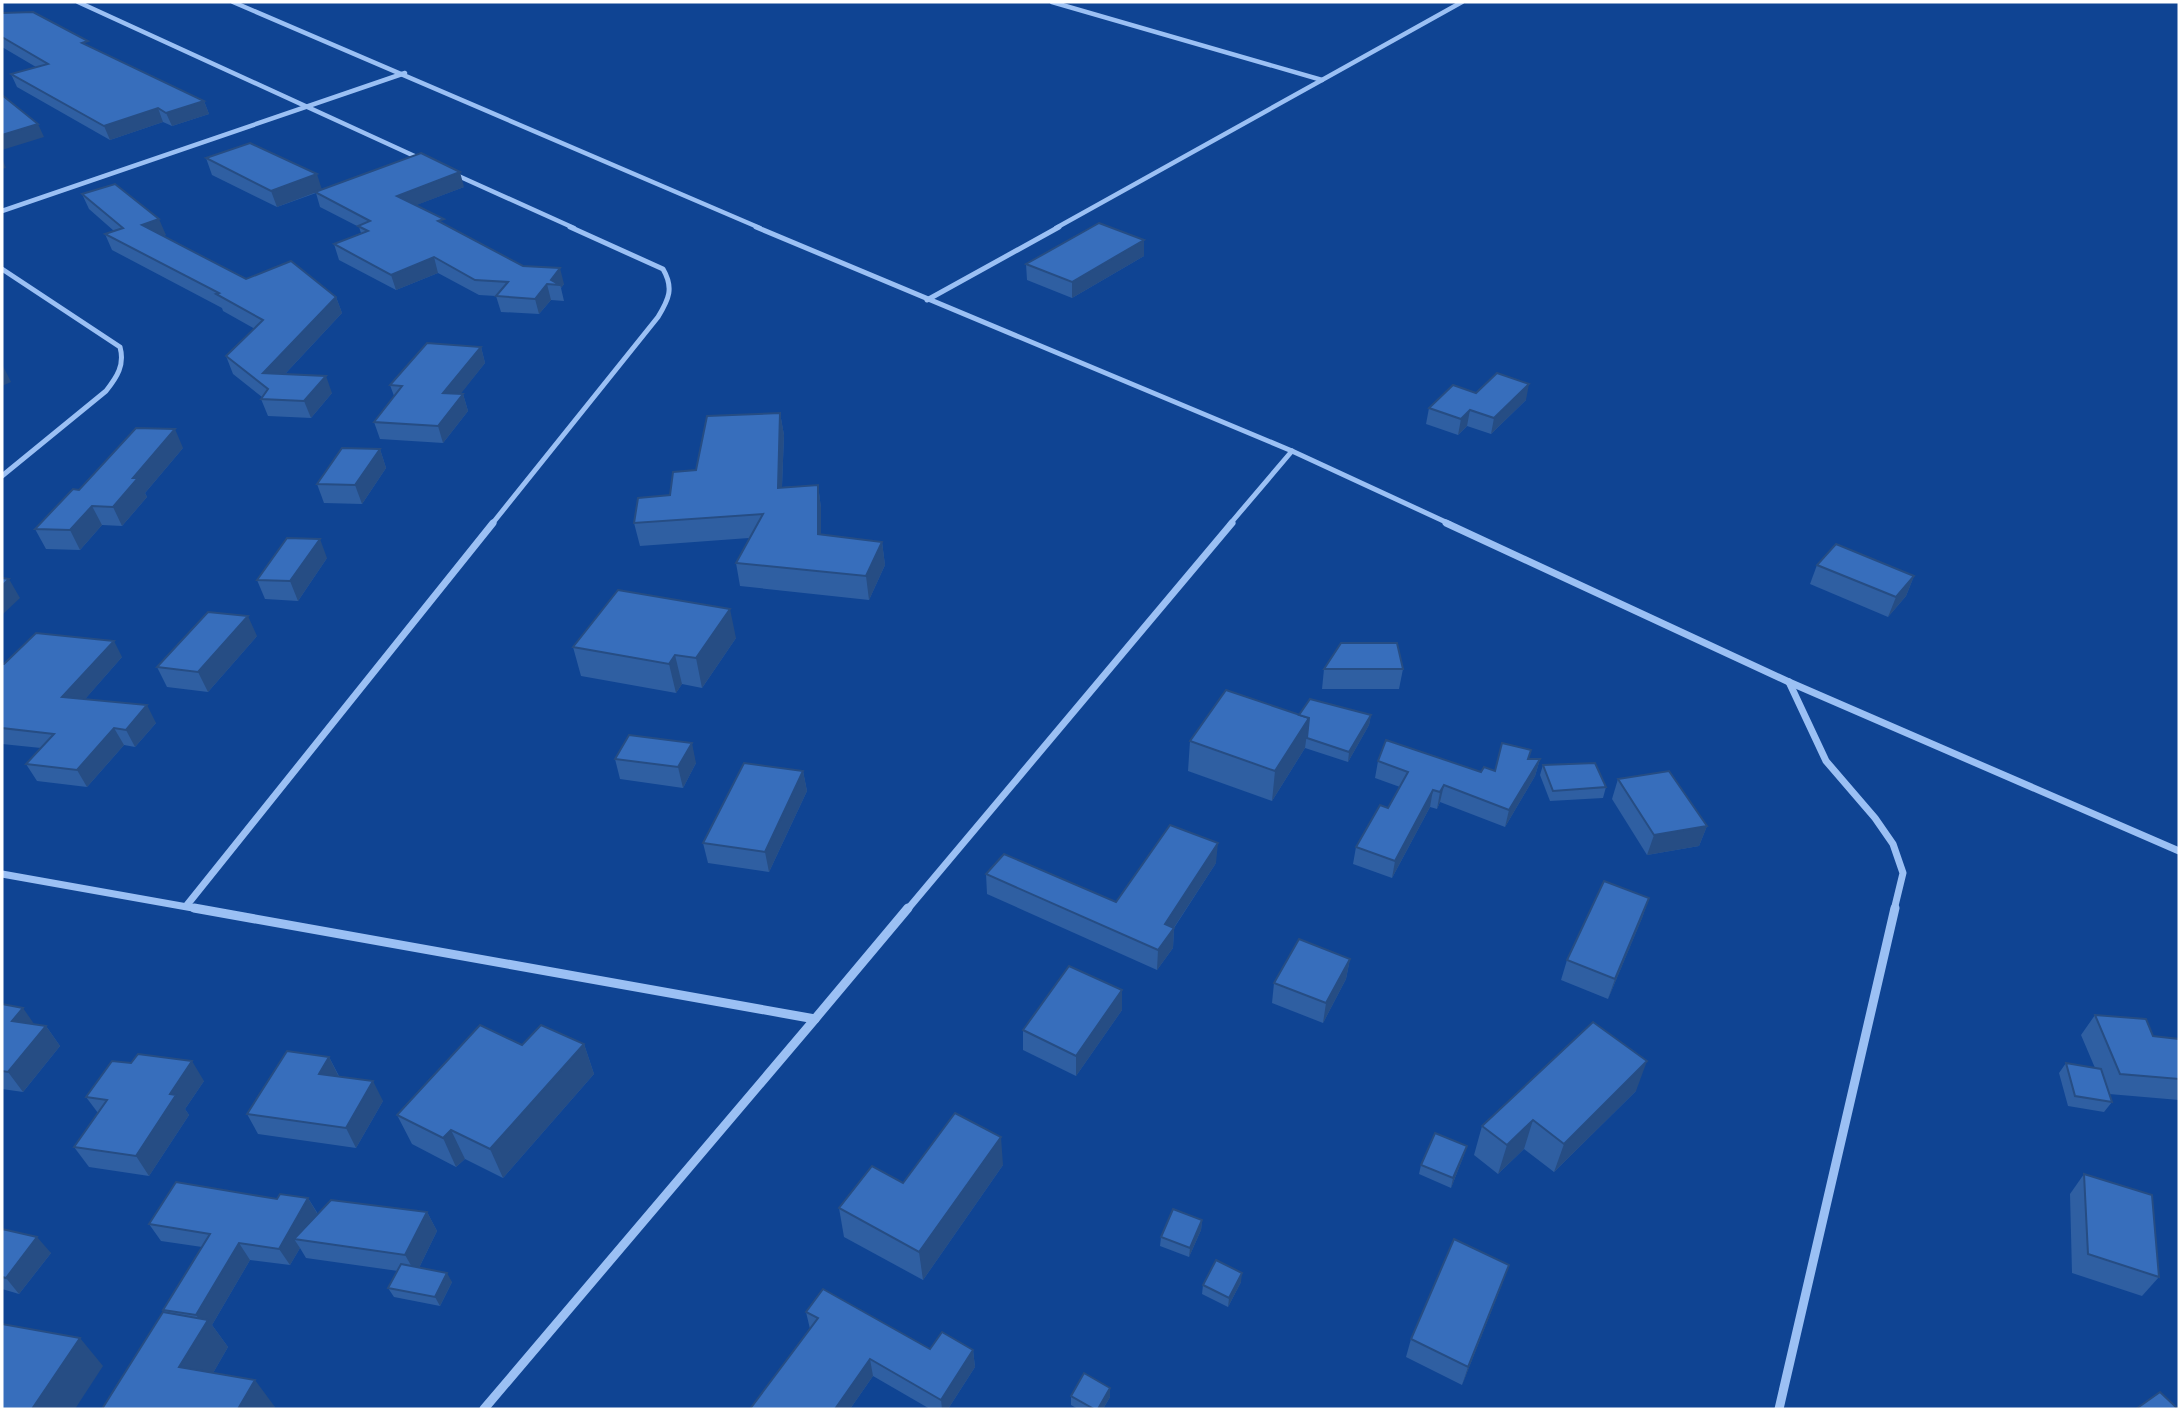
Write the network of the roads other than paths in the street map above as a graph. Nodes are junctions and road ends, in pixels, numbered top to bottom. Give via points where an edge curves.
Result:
1 (78, 2) edge
2 (233, 2) edge
3 (1052, 2) edge
4 (1462, 2) edge
5 (405, 74) junction
6 (1322, 80) junction
7 (307, 108) junction
8 (434, 165) edge
9 (447, 171) edge
10 (2, 211) edge
11 (2, 269) edge
12 (927, 300) junction
13 (1292, 450) junction
14 (2, 476) edge
15 (1789, 682) junction
16 (2179, 851) edge
17 (2, 874) edge
18 (187, 905) junction
19 (815, 1019) junction
20 (484, 1409) edge
21 (1779, 1409) edge

1 - 7 street
2 - 5 street
3 - 6 street
4 - 6 street
5 - 7 street
5 - 12 street
6 - 12 street
7 - 8 street
7 - 10 street
9 - 18 street via 663,269 672,282 670,298
11 - 14 street via 120,347 124,359 106,391
12 - 13 street
13 - 15 street
13 - 19 street
15 - 16 street
15 - 21 street via 1832,769 1871,812 1901,858 1903,873
17 - 18 street
18 - 19 street
19 - 20 street

